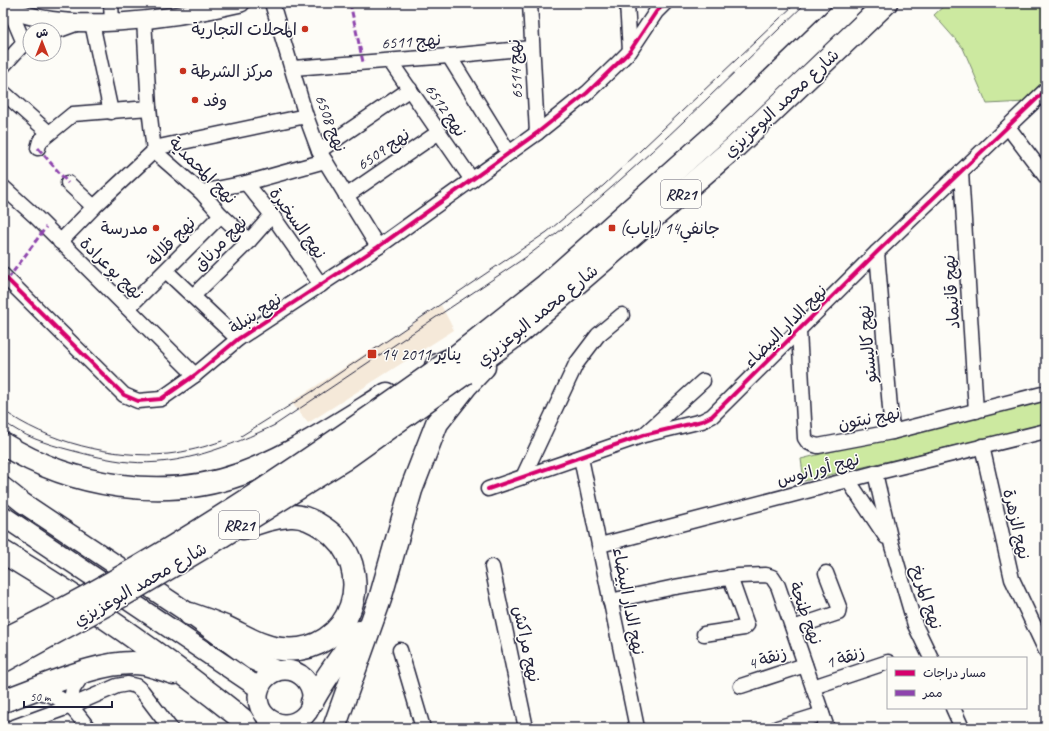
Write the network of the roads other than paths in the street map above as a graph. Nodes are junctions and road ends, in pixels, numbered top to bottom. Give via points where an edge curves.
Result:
1 (111, 3) edge
2 (241, 3) edge
3 (272, 3) edge
4 (530, 3) edge
5 (627, 3) edge
6 (665, 3) edge
7 (852, 3) edge
8 (886, 3) edge
9 (6, 6) edge
10 (144, 19) junction
11 (112, 22) junction
12 (84, 24) junction
13 (62, 30) edge
14 (22, 33) edge
15 (22, 47) edge
16 (531, 48) junction
17 (630, 50) junction
18 (449, 56) junction
19 (390, 61) junction
20 (3, 66) edge
21 (293, 68) junction
22 (410, 88) junction
23 (1046, 90) edge
24 (3, 92) edge
25 (149, 108) junction
26 (111, 112) junction
27 (306, 116) junction
28 (1008, 127) junction
29 (440, 132) junction
30 (49, 133) junction
31 (537, 133) junction
32 (38, 148) dead end
33 (154, 149) junction
34 (509, 153) junction
35 (322, 156) junction
36 (961, 172) junction
37 (1046, 177) edge
38 (472, 180) junction
39 (68, 183) dead end
40 (246, 183) junction
41 (3, 187) edge
42 (201, 192) junction
43 (346, 196) junction
44 (94, 207) junction
45 (221, 215) junction
46 (272, 215) junction
47 (249, 241) junction
48 (60, 242) junction
49 (378, 247) junction
50 (877, 252) junction
51 (166, 271) junction
52 (3, 275) edge
53 (321, 285) junction
54 (194, 296) junction
55 (128, 308) junction
56 (622, 315) dead end
57 (799, 331) junction
58 (518, 334) junction
59 (238, 339) junction
60 (460, 365) junction
61 (195, 375) junction
62 (703, 381) dead end
63 (1046, 393) edge
64 (976, 411) junction
65 (1046, 431) edge
66 (892, 432) junction
67 (644, 435) junction
68 (3, 444) edge
69 (982, 446) junction
70 (581, 458) junction
71 (875, 473) junction
72 (523, 477) junction
73 (848, 480) junction
74 (3, 488) edge
75 (488, 489) dead end
76 (3, 516) edge
77 (214, 541) junction
78 (600, 545) junction
79 (892, 546) junction
80 (3, 552) edge
81 (492, 567) dead end
82 (826, 573) dead end
83 (730, 577) junction
84 (380, 599) junction
85 (610, 601) junction
86 (190, 614) junction
87 (37, 623) junction
88 (793, 628) junction
89 (3, 631) edge
90 (704, 634) dead end
91 (3, 640) edge
92 (400, 650) dead end
93 (1046, 651) edge
94 (931, 657) edge
95 (3, 661) edge
96 (887, 662) edge
97 (805, 664) junction
98 (86, 671) junction
99 (277, 671) junction
100 (190, 678) junction
101 (741, 686) dead end
102 (813, 687) junction
103 (259, 688) junction
104 (32, 691) junction
105 (3, 701) edge
106 (312, 702) junction
107 (71, 705) junction
108 (953, 709) edge
109 (822, 714) junction
110 (269, 724) edge
111 (296, 725) edge
112 (421, 726) edge
113 (11, 728) edge
114 (88, 728) edge
115 (170, 728) edge
116 (247, 728) edge
117 (334, 728) edge
118 (526, 728) edge
119 (637, 728) edge
120 (777, 728) edge
121 (826, 728) edge
122 (962, 728) edge

1 - 11 street
2 - 10 street via 211,10
3 - 21 street, نهج 6508
4 - 16 street, نهج 6514
5 - 17 street
6 - 17 street, نهج بنبلة
7 - 60 highway, شارع محمد البوعزيزي / RR21 via 720,130
8 - 58 highway, شارع محمد البوعزيزي / RR21 via 736,146
9 - 12 street via 41,19
9 - 14 street
10 - 11 street
10 - 25 street, نهج المحمدية
11 - 12 street
12 - 13 street
12 - 26 street
15 - 20 street
16 - 18 street, نهج 6511
16 - 31 street, نهج 6514
17 - 31 street, نهج بنبلة via 587,93
18 - 19 street, نهج 6511
18 - 34 street
19 - 21 street, نهج 6511
19 - 22 street, نهج 6512
21 - 27 street, نهج 6508
22 - 29 street, نهج 6512
22 - 35 street
23 - 28 street, نهج الدار البيضاء
24 - 30 street
25 - 26 street
25 - 33 street, نهج المحمدية
26 - 30 street via 73,114
27 - 33 street
27 - 35 street, نهج 6508
28 - 36 street, نهج الدار البيضاء
28 - 37 street
29 - 38 street, نهج 6512
29 - 43 street, نهج 6509
30 - 32 street via 40,141
31 - 34 street, نهج بنبلة
33 - 42 street, نهج المحمدية
33 - 44 street
34 - 38 street, نهج بنبلة
35 - 40 street
35 - 43 street, نهج 6508
36 - 50 street, نهج الدار البيضاء
36 - 64 street, نهج قانيماد
38 - 49 street, نهج بنبلة
39 - 44 street
40 - 42 street
40 - 46 street, نهج السخيرة
41 - 48 street, نهج بوعرادة
42 - 45 street, نهج المحمدية
43 - 49 street, نهج 6508
44 - 48 street
45 - 47 street, نهج المحمدية
45 - 51 street, نهج قلالة
46 - 47 street, نهج مرناق
46 - 53 street, نهج السخيرة
47 - 54 street, نهج مرناق
48 - 55 street, نهج بوعرادة
49 - 53 street, نهج بنبلة
50 - 57 street, نهج الدار البيضاء
50 - 66 street, نهج كاليستو
51 - 54 street
51 - 55 street, نهج قلالة
52 - 61 street, نهج بنبلة via 124,394 138,401 161,399
53 - 59 street, نهج بنبلة
54 - 59 street
55 - 61 street, نهج بوعرادة
56 - 72 street via 598,335 576,364
57 - 66 street, نهج نبتون via 805,438 808,442 818,446
57 - 67 street, نهج الدار البيضاء via 712,416 702,421
58 - 60 highway, شارع محمد البوعزيزي / RR21
58 - 84 highway via 466,386 437,423 411,490
59 - 61 street, نهج بنبلة
60 - 68 highway via 428,370 279,457 241,474 210,483 172,489 113,485 63,473 22,456
60 - 77 highway, شارع محمد البوعزيزي / RR21, bridge via 343,460
60 - 87 highway, شارع محمد البوعزيزي / RR21, bridge via 204,527
62 - 67 street, نهج الدار البيضاء
63 - 64 street, نهج نبتون
64 - 66 street, نهج نبتون
65 - 69 street, نهج أورانوس
67 - 70 street, نهج الدار البيضاء
69 - 71 street, نهج أورانوس
69 - 93 street, نهج الزهرة via 1012,579
70 - 72 street, نهج الدار البيضاء
70 - 78 street, نهج الدار البيضاء
71 - 73 street, نهج أورانوس
71 - 79 street, نهج المريخ
72 - 75 street, نهج الدار البيضاء
73 - 78 street, نهج أورانوس
73 - 79 street, نهج المريخ
74 - 86 main road
76 - 103 main road
77 - 86 highway via 264,520 292,516 313,521 334,535 345,548 353,567 355,587 349,612 337,632 324,642 304,649 280,650 258,644 225,627
77 - 95 highway, شارع محمد البوعزيزي / RR21, bridge via 118,598
78 - 85 street, نهج الدار البيضاء
79 - 94 street, نهج المريخ via 915,625
80 - 100 highway via 64,590
81 - 118 street, نهج مراكش
82 - 88 street via 839,607 838,613
83 - 85 street, نهج طنجة
83 - 88 street, نهج طنجة via 772,577 778,586
83 - 90 street via 747,625 744,628
84 - 106 highway
84 - 117 highway
85 - 119 street, نهج الدار البيضاء
86 - 99 main road via 253,660
87 - 89 highway
87 - 91 highway, شارع محمد البوعزيزي / RR21, bridge
88 - 97 street, نهج طنجة
92 - 112 street
96 - 102 street, زنقة 1
97 - 101 street, زنقة 4
97 - 102 street, نهج طنجة
98 - 100 highway via 114,665 143,664
98 - 104 highway
98 - 107 street via 73,689
99 - 103 main road via 269,675
99 - 106 main road via 295,672 303,677 309,684
100 - 116 highway via 242,719
102 - 109 street, نهج طنجة
103 - 110 main road via 259,705
104 - 105 highway
104 - 107 street via 52,695
106 - 111 main road
107 - 113 street
107 - 114 street
107 - 115 street via 128,684 142,691
108 - 122 street
109 - 120 street
109 - 121 street, نهج طنجة
110 - 111 main road

